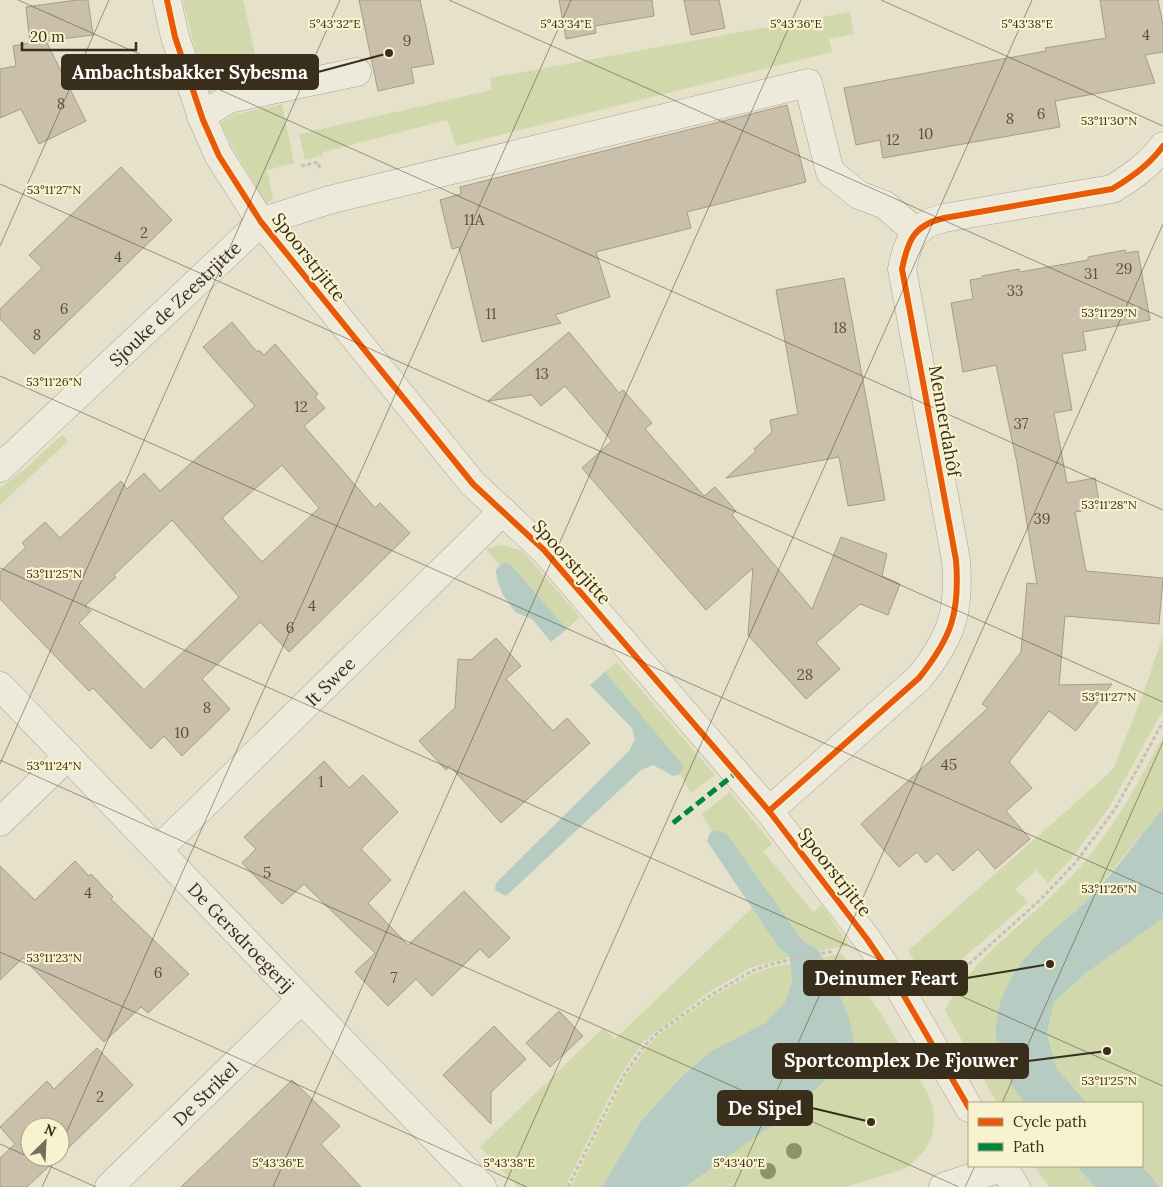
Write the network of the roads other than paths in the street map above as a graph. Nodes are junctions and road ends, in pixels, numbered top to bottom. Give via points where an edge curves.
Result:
1 (167, 0) edge
2 (357, 72) dead end
3 (201, 116) junction
4 (1163, 146) edge
5 (262, 222) junction
6 (916, 232) junction
7 (0, 468) edge
8 (503, 511) junction
9 (0, 686) edge
10 (68, 756) junction
11 (769, 811) junction
12 (0, 822) edge
13 (158, 850) junction
14 (301, 1000) junction
15 (968, 1106) edge
16 (1007, 1173) edge
17 (109, 1187) edge
18 (482, 1187) edge
19 (942, 1187) edge

1 - 3 street, Spoorstrjitte via 175,37
2 - 3 street via 229,99
3 - 5 street, Spoorstrjitte via 219,156
4 - 6 street via 1148,165 1112,189 928,221
5 - 6 street via 328,200 808,83 830,172 859,195 886,205
5 - 7 street, Sjouke de Zeestrjitte
5 - 8 street, Spoorstrjitte via 473,484
6 - 11 street, Mennerdahôf via 906,248 902,269 956,560 958,590 955,614 935,658 919,678
8 - 11 street, Spoorstrjitte via 544,550
8 - 13 street, It Swee
9 - 10 street, De Gersdroegerij
10 - 12 street
10 - 13 street, De Gersdroegerij
11 - 15 street, Spoorstrjitte via 896,982
13 - 14 street, De Gersdroegerij
14 - 17 street, De Strikel
14 - 18 street, De Gersdroegerij
16 - 19 street

